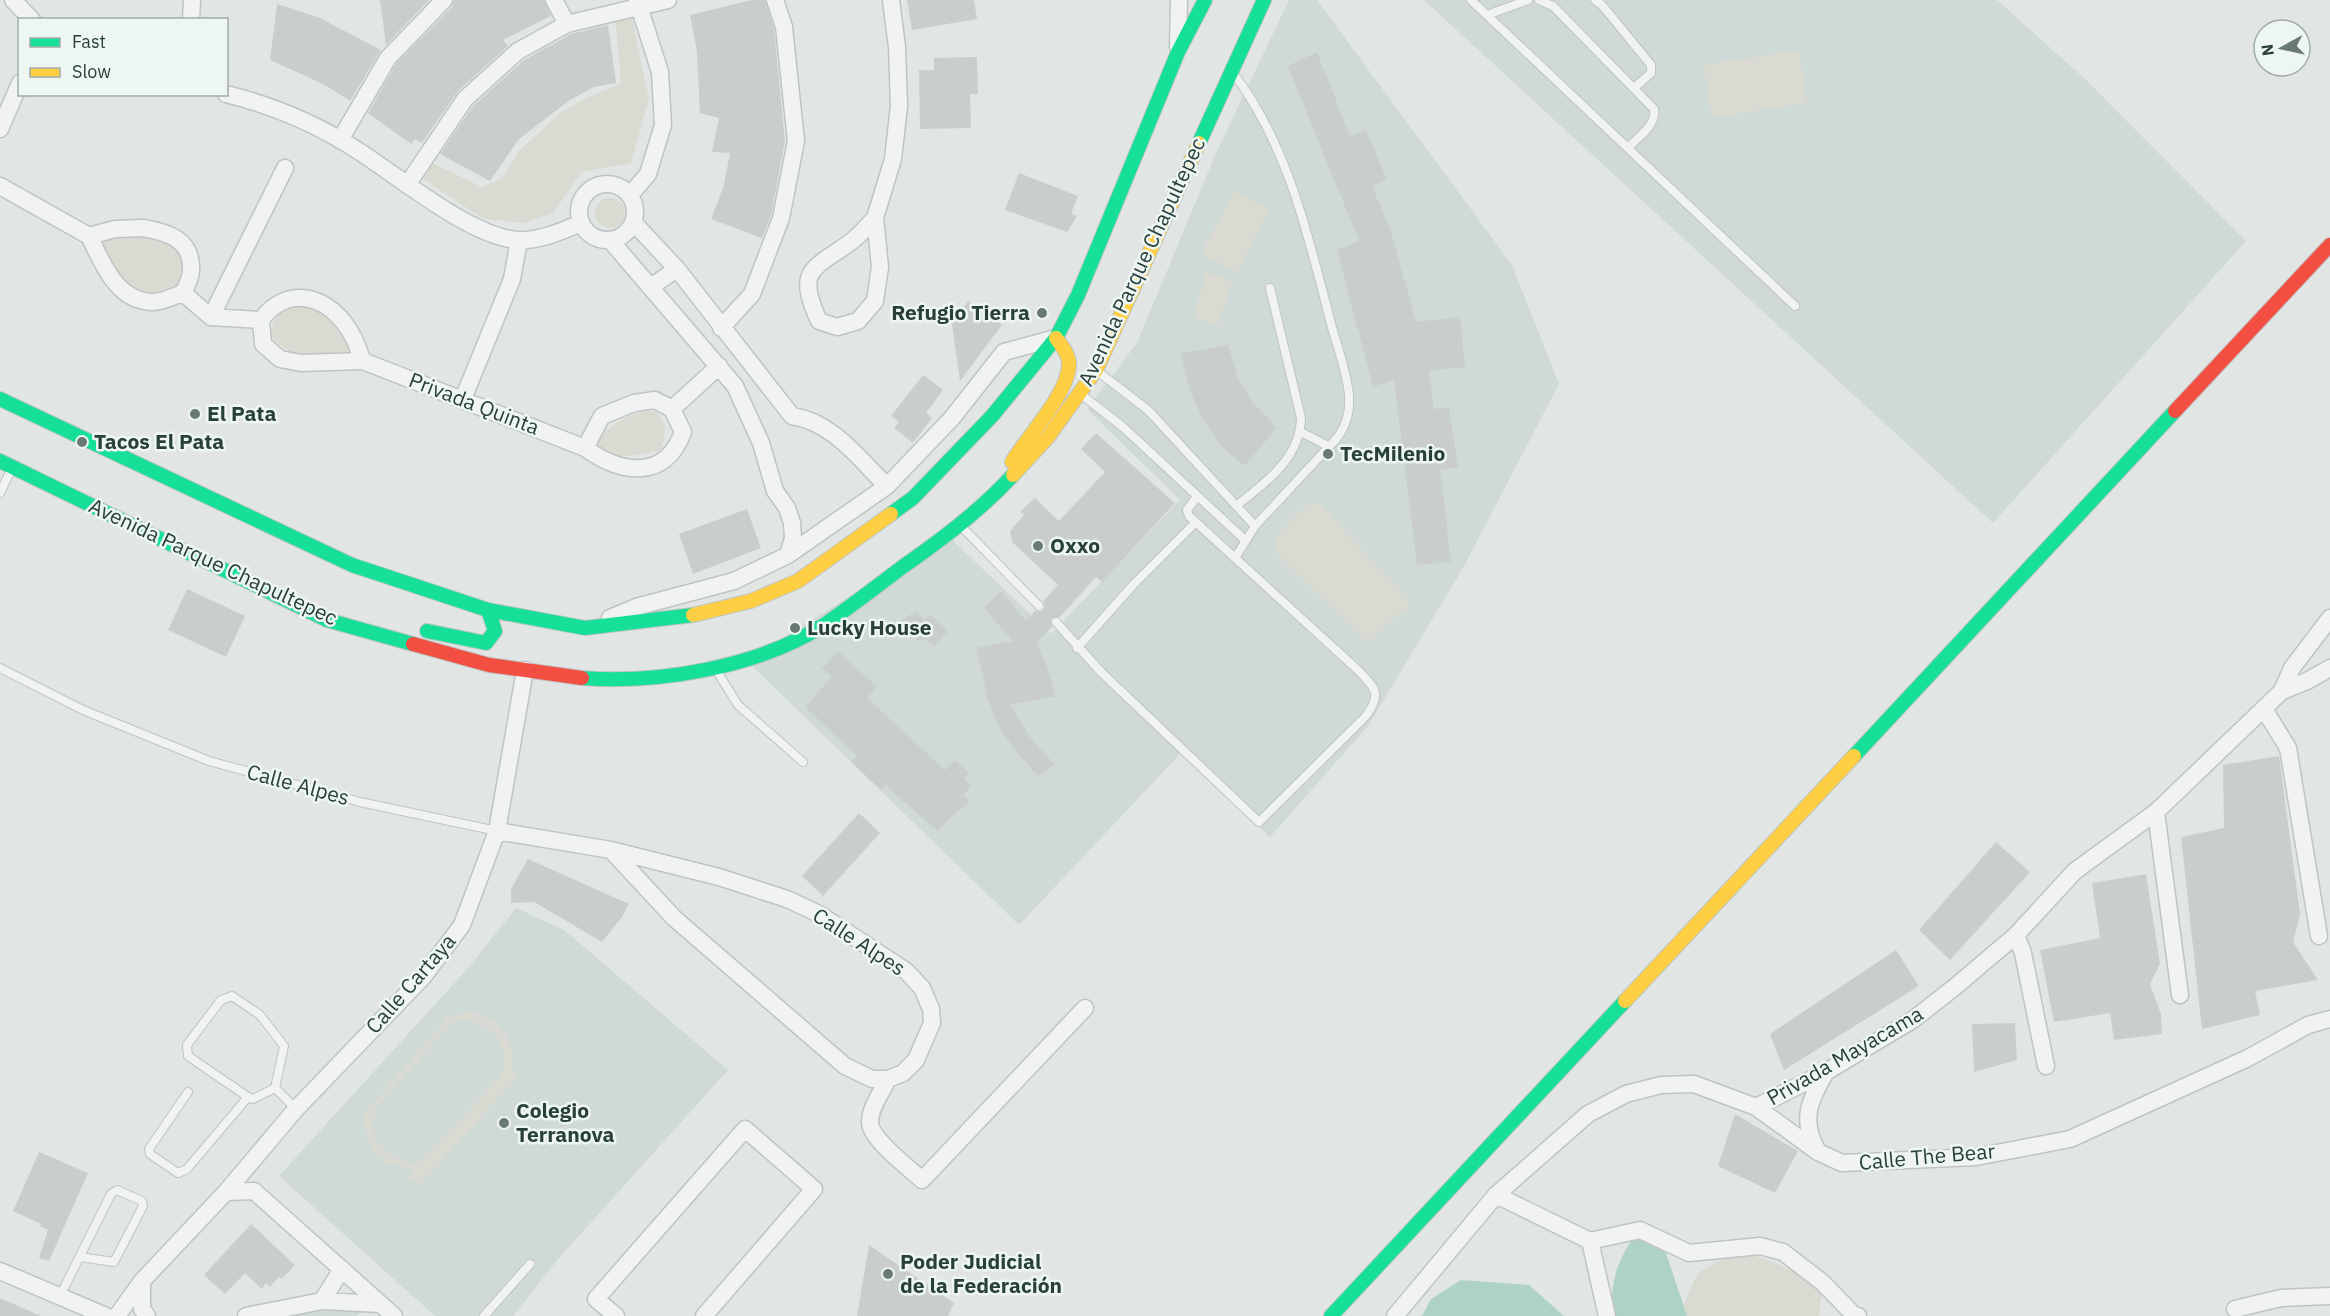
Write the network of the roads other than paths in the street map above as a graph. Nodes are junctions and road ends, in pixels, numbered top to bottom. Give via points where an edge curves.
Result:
1 (13, 0) edge
2 (192, 0) edge
3 (444, 0) edge
4 (554, 0) edge
5 (668, 0) edge
6 (775, 0) edge
7 (891, 0) edge
8 (1179, 0) edge
9 (1205, 0) edge
10 (1264, 0) edge
11 (1471, 0) edge
12 (1528, 0) edge
13 (1539, 0) edge
14 (1595, 0) edge
15 (638, 3) edge
16 (1487, 15) junction
17 (30, 18) edge
18 (191, 18) edge
19 (567, 24) junction
20 (1178, 52) junction
21 (1231, 71) junction
22 (18, 88) edge
23 (1634, 88) junction
24 (228, 95) edge
25 (0, 129) edge
26 (340, 140) junction
27 (1628, 148) junction
28 (285, 168) dead end
29 (408, 185) junction
30 (0, 186) edge
31 (630, 195) junction
32 (875, 218) junction
33 (633, 222) junction
34 (581, 223) junction
35 (89, 236) junction
36 (519, 240) junction
37 (610, 240) junction
38 (2330, 245) edge
39 (677, 269) junction
40 (652, 286) junction
41 (1270, 288) dead end
42 (183, 293) junction
43 (1796, 306) dead end
44 (211, 317) junction
45 (261, 320) junction
46 (721, 328) junction
47 (1056, 338) junction
48 (363, 361) junction
49 (719, 366) junction
50 (754, 370) junction
51 (1096, 370) junction
52 (735, 386) junction
53 (1080, 393) junction
54 (0, 399) edge
55 (463, 399) junction
56 (672, 409) junction
57 (1300, 432) junction
58 (1328, 446) junction
59 (585, 448) junction
60 (6, 464) edge
61 (887, 486) junction
62 (0, 493) edge
63 (996, 494) junction
64 (1196, 498) junction
65 (1236, 506) junction
66 (1195, 523) junction
67 (960, 524) junction
68 (1255, 526) junction
69 (1245, 540) junction
70 (788, 555) junction
71 (1235, 558) junction
72 (1039, 606) dead end
73 (488, 610) junction
74 (2330, 618) edge
75 (327, 620) junction
76 (1056, 622) dead end
77 (585, 628) junction
78 (1077, 648) junction
79 (0, 668) edge
80 (2330, 668) edge
81 (525, 670) junction
82 (716, 670) junction
83 (2282, 691) junction
84 (2264, 709) junction
85 (803, 762) dead end
86 (2156, 812) junction
87 (497, 831) junction
88 (611, 850) junction
89 (2016, 935) junction
90 (2319, 936) dead end
91 (2180, 995) dead end
92 (1085, 1008) dead end
93 (2330, 1019) edge
94 (2046, 1066) dead end
95 (1826, 1072) junction
96 (888, 1079) junction
97 (275, 1088) junction
98 (188, 1092) dead end
99 (248, 1097) junction
100 (1756, 1107) junction
101 (296, 1109) junction
102 (1818, 1152) junction
103 (254, 1158) junction
104 (254, 1191) junction
105 (225, 1192) junction
106 (1496, 1194) junction
107 (1590, 1241) junction
108 (80, 1257) junction
109 (530, 1264) dead end
110 (342, 1269) junction
111 (2, 1276) edge
112 (142, 1281) junction
113 (60, 1296) junction
114 (2330, 1296) edge
115 (322, 1301) junction
116 (381, 1304) junction
117 (2235, 1309) dead end
118 (106, 1316) edge
119 (117, 1316) edge
120 (147, 1316) edge
121 (246, 1316) edge
122 (394, 1316) edge
123 (484, 1316) edge
124 (615, 1316) edge
125 (704, 1316) edge
126 (1331, 1316) edge
127 (1395, 1316) edge
128 (1607, 1316) edge
129 (1858, 1316) edge

1 - 17 street
2 - 18 street
3 - 26 street via 388,58
4 - 19 street
5 - 15 street
6 - 46 street via 784,27 796,141 781,218 752,294
7 - 32 street via 899,106 893,159
8 - 20 street
9 - 20 main road
10 - 21 main road, Avenida Parque Chapultepec
11 - 16 lane
12 - 16 lane
13 - 23 lane via 1553,6
14 - 23 lane via 1651,65 1651,73
15 - 19 street
15 - 31 street via 660,72 663,126 648,174
16 - 27 lane
19 - 29 street via 518,51 465,99
20 - 47 main road via 1078,295
21 - 51 main road, Avenida Parque Chapultepec
21 - 58 lane via 1249,94 1276,148 1298,207 1349,393 1346,425
22 - 25 street
23 - 27 lane via 1654,109 1655,116
24 - 26 street via 302,118
26 - 29 street
27 - 43 lane
28 - 44 street
29 - 36 street via 434,204 486,230
30 - 35 street
31 - 33 street
31 - 34 street via 610,183 598,184 581,200
32 - 32 street via 880,267 875,301 858,321 837,327 819,321 808,296 809,277 821,261 853,241
33 - 37 street via 620,237
33 - 39 street
34 - 36 street via 552,235
34 - 37 street via 593,237
35 - 42 street via 112,280 128,297 153,303
35 - 42 street via 116,229 168,232 185,246 192,271
36 - 55 street via 512,279
37 - 40 street
38 - 126 main road
39 - 40 street
39 - 46 street
40 - 49 street
41 - 57 lane via 1301,418
42 - 44 street
44 - 45 street
45 - 48 street, Privada Quinta via 263,344 280,359 331,364
45 - 48 street via 272,306 292,298 314,298 351,333
46 - 50 street
47 - 61 street via 1004,352 939,432
47 - 63 main road via 1069,361 1067,380 1022,443
47 - 77 main road via 992,416 913,498 798,581 751,601 697,614
48 - 55 street, Privada Quinta
49 - 52 street
49 - 56 street
50 - 52 street
50 - 61 street via 792,416 814,421 835,434
51 - 53 main road, Avenida Parque Chapultepec
51 - 65 lane via 1148,410
52 - 70 street via 792,523
53 - 63 main road, Avenida Parque Chapultepec via 1048,437
53 - 64 lane via 1123,427
54 - 73 main road via 352,565
55 - 59 street, Privada Quinta
56 - 59 street via 655,400 634,403 602,416
56 - 59 street, Privada Quinta via 683,432 666,461 628,470
57 - 58 lane
57 - 65 lane via 1296,446 1273,476
58 - 68 lane
60 - 62 lane
60 - 75 main road, Avenida Parque Chapultepec
61 - 70 street
63 - 67 main road, Avenida Parque Chapultepec
64 - 66 lane via 1187,510
64 - 69 lane
65 - 68 lane
66 - 71 lane
66 - 78 lane
67 - 72 lane
67 - 82 main road, Avenida Parque Chapultepec via 822,626 747,661
68 - 69 lane
69 - 71 lane
70 - 77 street via 734,581 636,607
71 - 78 lane via 1359,671 1376,695 1366,716 1259,822
73 - 75 main road via 495,631 486,643 369,618
73 - 77 main road
74 - 83 street, Privada Mayacama via 2292,668
75 - 81 main road, Avenida Parque Chapultepec via 489,665
76 - 78 lane
79 - 87 lane, Calle Alpes via 83,710 209,761 360,802
80 - 83 street, Privada Mayacama
81 - 82 main road, Avenida Parque Chapultepec via 585,678
81 - 87 street, Calle Cartaya
82 - 85 lane via 738,705
83 - 84 street, Privada Mayacama
84 - 86 street, Privada Mayacama
84 - 90 street via 2288,748
86 - 89 street, Privada Mayacama via 2075,871
86 - 91 street
87 - 88 street, Calle Alpes
87 - 101 street, Calle Cartaya via 462,925 423,977
88 - 96 street via 674,918 845,1066 872,1079
88 - 96 street, Calle Alpes via 720,877 787,899 819,914 906,971 922,988 932,1023 916,1060 903,1073
89 - 94 street
89 - 95 street, Privada Mayacama via 1914,1019
92 - 96 street via 922,1180 876,1137 870,1123 873,1107
93 - 102 street, Calle The Bear via 2308,1025 2248,1058 2070,1139 1976,1157 1863,1164 1842,1163
95 - 100 street, Privada Mayacama
95 - 102 street via 1811,1097 1808,1115 1809,1137
97 - 99 lane via 253,1099
97 - 99 lane via 284,1046 260,1015 232,996 221,1000 186,1051
97 - 101 lane
98 - 99 lane via 149,1149 150,1154 178,1173 187,1169
100 - 102 street, Calle The Bear
100 - 106 street, Calle The Bear via 1694,1084 1661,1085 1626,1094 1588,1114
101 - 103 street, Calle Cartaya
103 - 104 street
103 - 105 street, Calle Cartaya
104 - 105 street
104 - 110 street
105 - 112 street, Calle Cartaya
106 - 107 street
106 - 127 street, Calle The Bear
107 - 128 street
107 - 129 street via 1640,1230 1689,1253 1760,1246 1783,1252
108 - 108 lane via 111,1194 117,1191 142,1200 143,1206 114,1262
108 - 113 lane
109 - 123 lane
110 - 115 street
110 - 116 street
111 - 113 street
112 - 119 street, Calle Cartaya
112 - 120 street via 142,1309
113 - 118 street
114 - 117 street via 2281,1298
115 - 116 street
115 - 121 street
116 - 122 street
124 - 125 street via 597,1299 745,1129 814,1189

